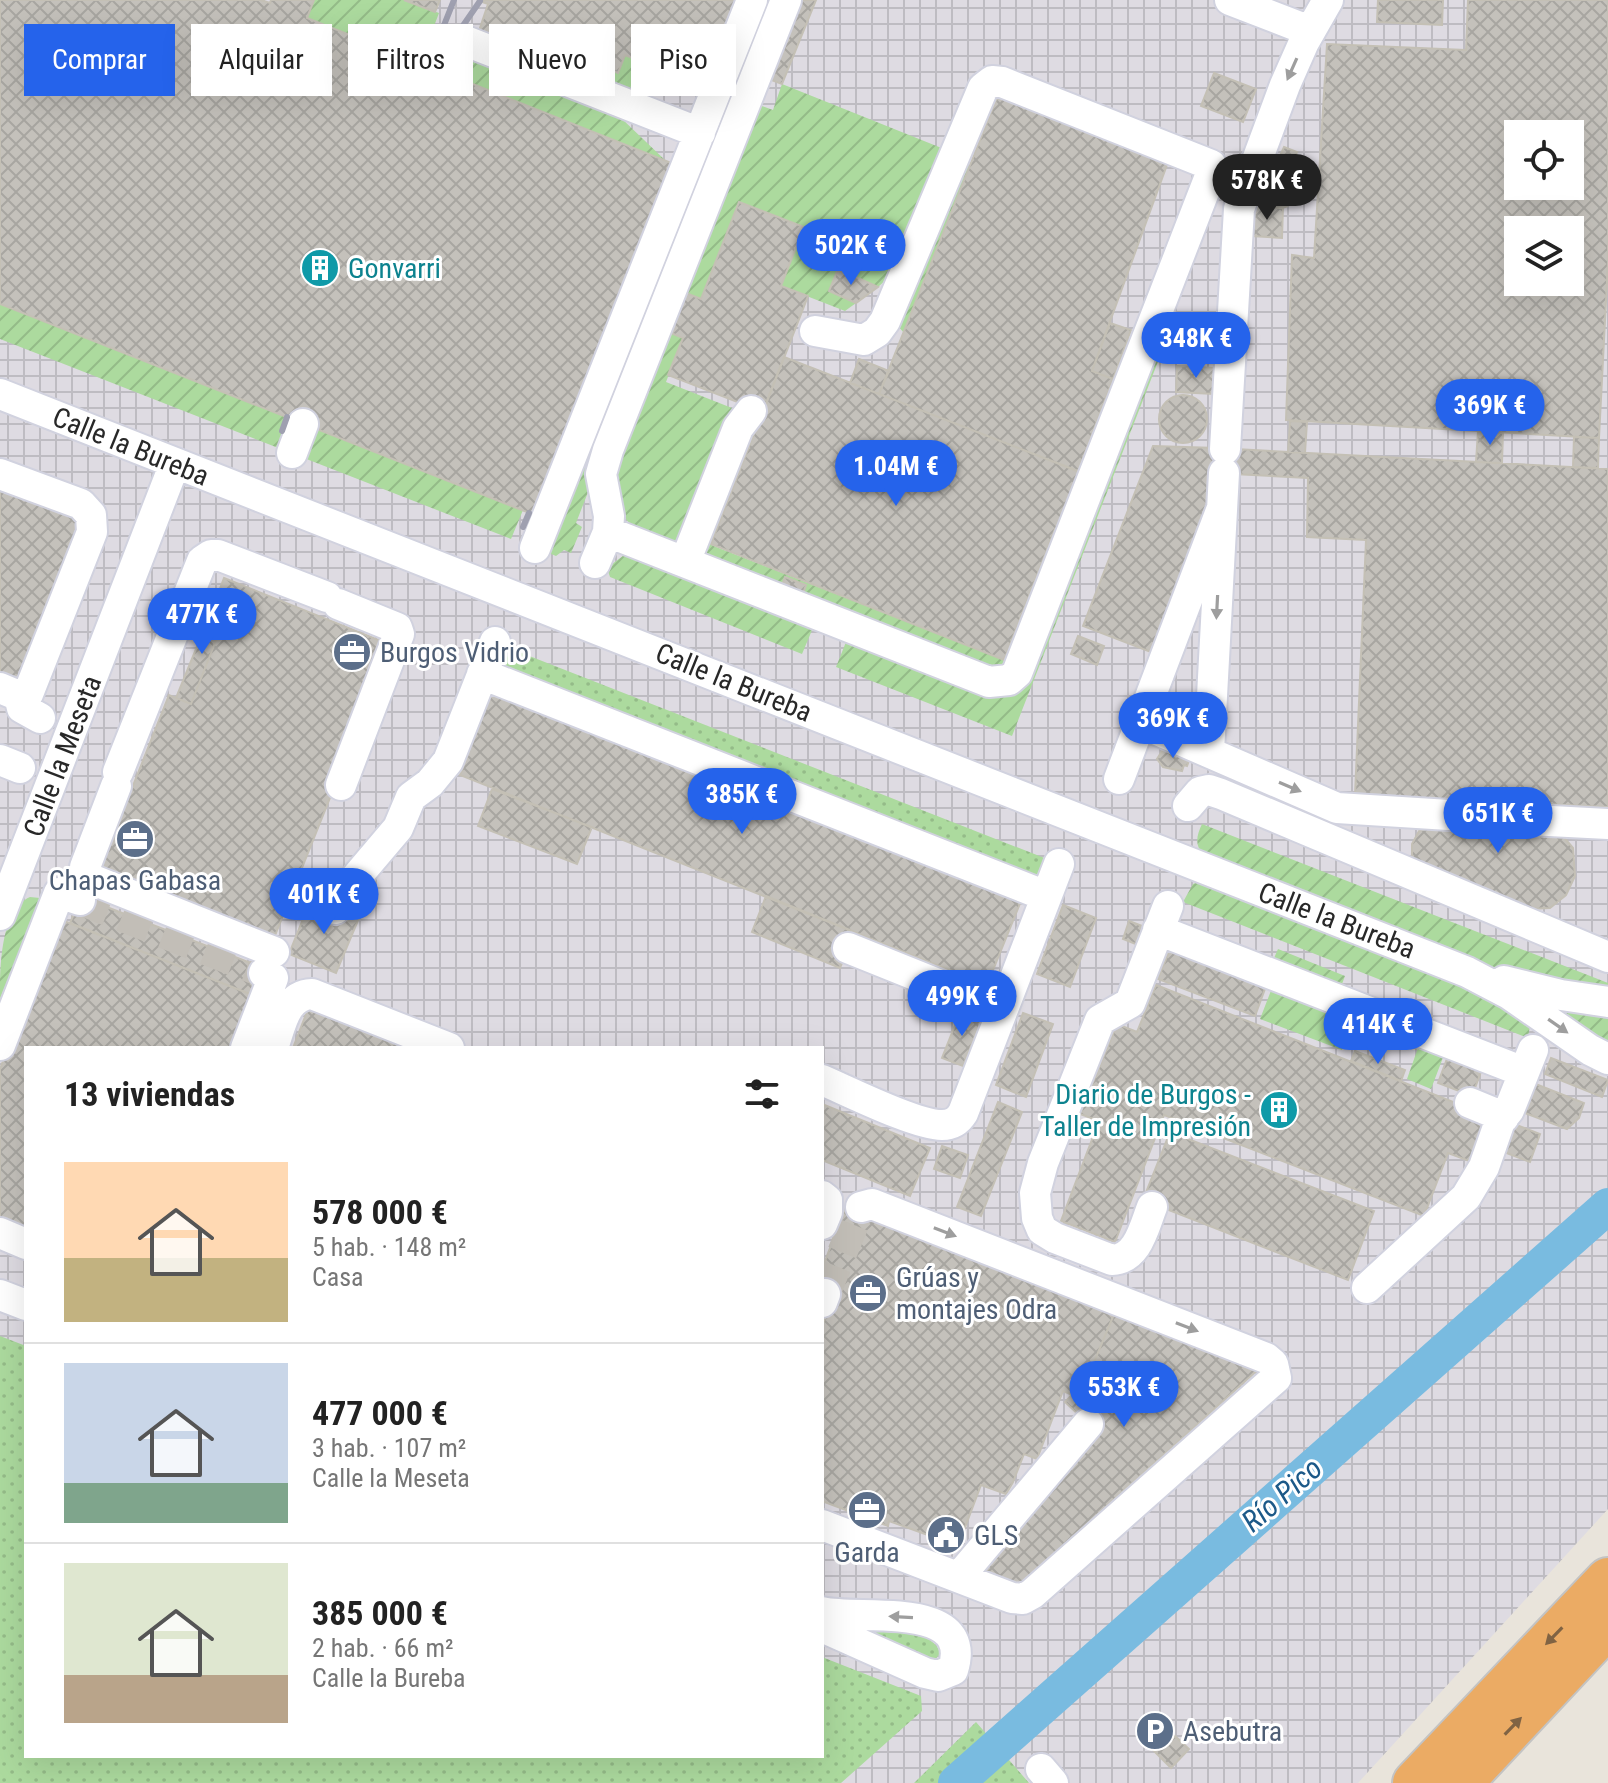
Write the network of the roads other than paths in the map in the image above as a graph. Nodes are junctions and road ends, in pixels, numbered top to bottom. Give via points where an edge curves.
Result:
1 (752, 0) edge
2 (786, 0) edge
3 (1230, 0) edge
4 (1328, 0) edge
5 (1310, 31) junction
6 (473, 44) edge
7 (700, 133) junction
8 (815, 331) dead end
9 (0, 394) edge
10 (751, 411) dead end
11 (303, 424) dead end
12 (292, 453) dead end
13 (175, 463) junction
14 (15, 471) edge
15 (1222, 508) junction
16 (608, 532) junction
17 (535, 548) dead end
18 (685, 562) junction
19 (595, 563) dead end
20 (495, 642) dead end
21 (482, 674) junction
22 (10, 692) edge
23 (40, 718) dead end
24 (1141, 723) junction
25 (1209, 752) junction
26 (1119, 779) dead end
27 (341, 785) dead end
28 (1188, 806) dead end
29 (1449, 815) tunnel mouth
30 (1512, 819) tunnel mouth
31 (1608, 824) edge
32 (1059, 864) dead end
33 (64, 895) dead end
34 (1046, 896) junction
35 (335, 909) dead end
36 (0, 915) edge
37 (848, 948) dead end
38 (1608, 957) edge
39 (1467, 972) junction
40 (1608, 1002) edge
41 (1002, 1010) junction
42 (0, 1045) edge
43 (247, 1046) edge
44 (274, 1046) edge
45 (444, 1046) edge
46 (1608, 1059) edge
47 (824, 1081) edge
48 (1470, 1103) dead end
49 (1504, 1117) junction
50 (824, 1198) edge
51 (866, 1205) dead end
52 (1152, 1207) dead end
53 (824, 1219) edge
54 (0, 1233) edge
55 (24, 1243) edge
56 (1367, 1288) dead end
57 (0, 1295) edge
58 (24, 1304) edge
59 (1088, 1424) dead end
60 (824, 1526) edge
61 (1608, 1580) edge
62 (963, 1586) junction
63 (824, 1612) edge
64 (1608, 1625) edge
65 (824, 1628) edge
66 (1415, 1783) edge
67 (1460, 1783) edge

1 - 7 street
2 - 16 street via 608,450 601,474
3 - 5 street
4 - 5 street
5 -> 15 street via 1239,209
6 - 7 street
7 - 17 street
8 - 18 street via 864,340 877,332 983,88 992,81 1211,165 1017,673 1009,680 989,682
9 - 13 street, Calle la Bureba
10 - 18 street via 738,428
11 - 12 street
13 - 36 street, Calle la Meseta
13 - 39 street, Calle la Bureba
14 - 22 street via 81,504 91,515 92,532 28,694
15 - 24 street
15 -> 25 street
16 - 18 street
16 - 19 street
20 - 21 street
21 - 34 street
21 - 35 street via 448,761 411,797 398,828
22 - 23 street via 22,708
24 - 25 street
24 - 26 street
25 -> 29 street via 1337,808
27 - 43 street via 397,628 229,548 211,555 202,561 117,779 90,824 85,867 88,878 269,962 273,978
28 - 38 street via 1200,792 1221,794
30 - 31 street
32 - 34 street
33 - 42 street
34 - 41 street
37 - 41 street
39 - 40 street, Calle la Bureba
39 -> 46 street, Calle la Bureba
41 - 47 street via 957,1122 925,1123
44 - 45 street via 291,1001 300,994 312,994
48 - 49 street
49 - 52 street via 1528,1061 1163,918 1130,1003 1100,1020 1035,1193 1042,1230 1112,1260 1123,1260 1135,1249
49 - 56 street via 1466,1197
50 - 53 street
51 -> 62 street via 1273,1364 1276,1378 1032,1594 1012,1598
54 - 55 street
57 - 58 street
59 - 62 street
60 - 62 street via 922,1574
61 -> 66 highway
65 -> 63 street via 925,1673 938,1676 955,1664 958,1649 950,1632 936,1624
67 -> 64 highway

